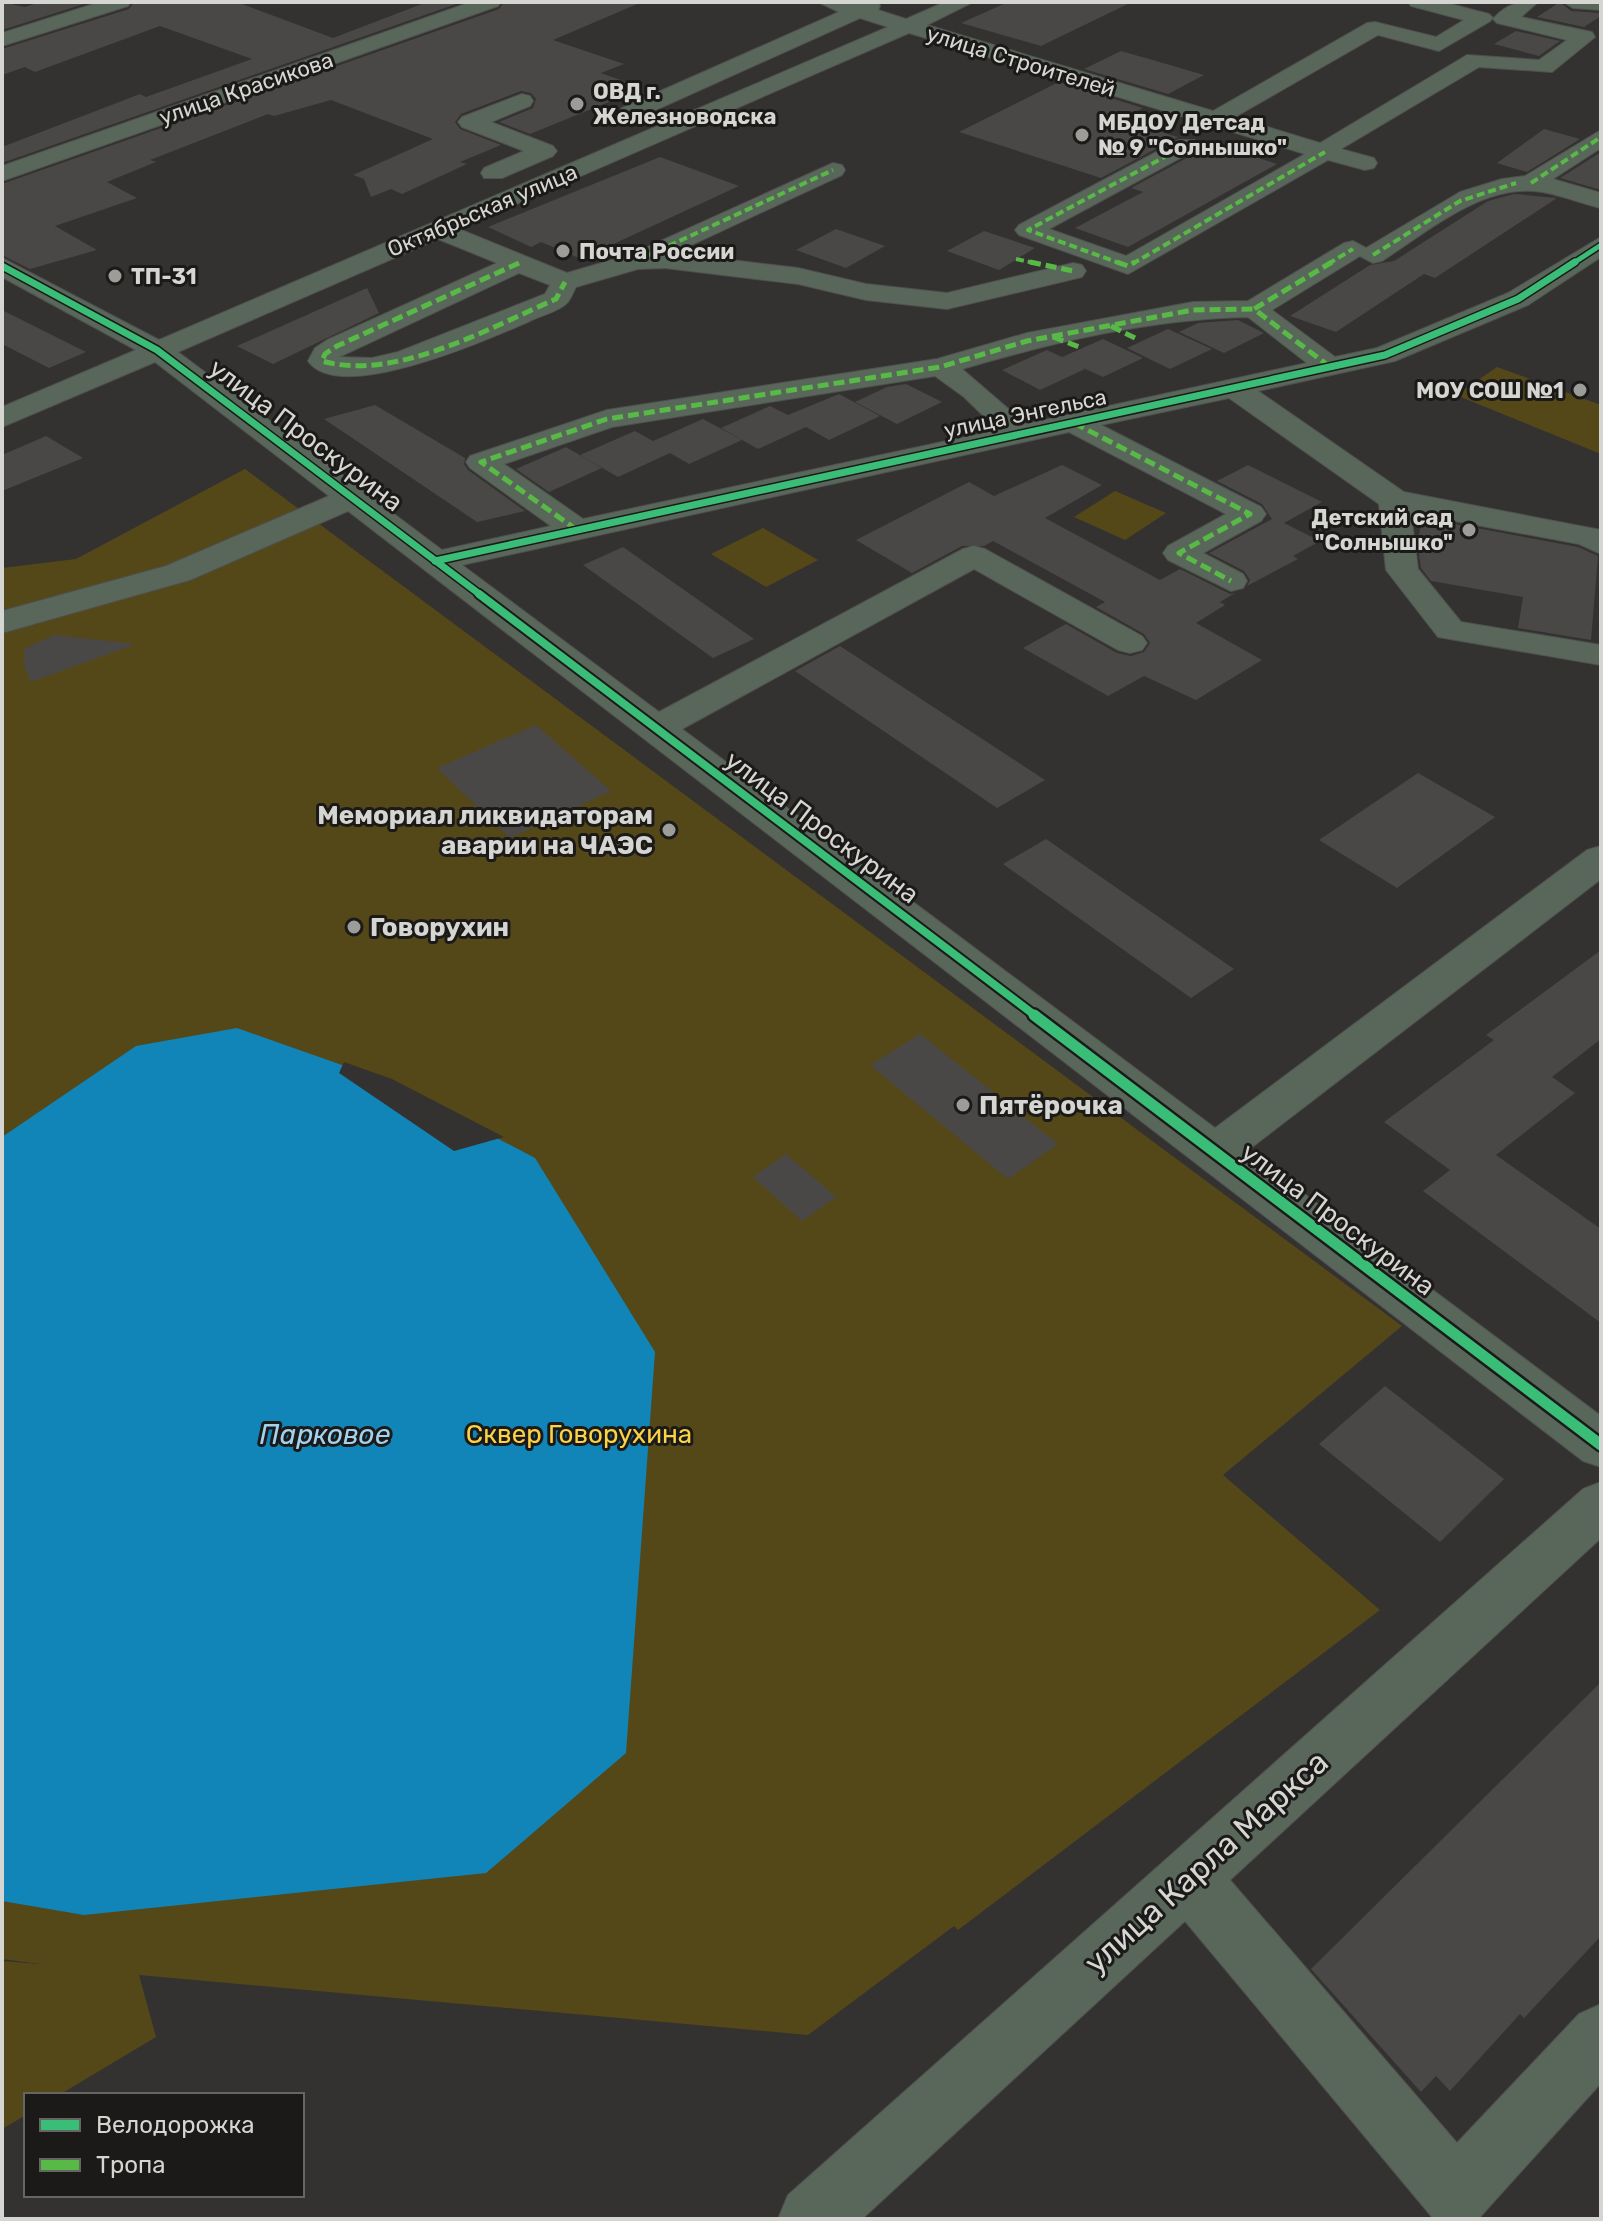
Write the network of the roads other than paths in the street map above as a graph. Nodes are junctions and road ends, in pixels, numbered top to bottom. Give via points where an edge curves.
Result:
1 (121, 2) edge
2 (491, 2) edge
3 (828, 2) edge
4 (880, 2) edge
5 (963, 2) edge
6 (1418, 2) edge
7 (1528, 2) edge
8 (1573, 2) edge
9 (1601, 4) edge
10 (858, 11) junction
11 (1493, 18) junction
12 (906, 27) junction
13 (2, 40) edge
14 (1439, 44) junction
15 (1475, 60) junction
16 (522, 101) dead end
17 (1215, 119) junction
18 (614, 120) dead end
19 (1601, 137) edge
20 (1187, 145) dead end
21 (1325, 152) junction
22 (1365, 163) dead end
23 (823, 171) dead end
24 (2, 174) edge
25 (1523, 183) junction
26 (504, 200) junction
27 (1601, 201) edge
28 (436, 229) junction
29 (1601, 245) edge
30 (639, 256) junction
31 (1016, 259) dead end
32 (519, 263) junction
33 (9, 276) edge
34 (565, 282) junction
35 (1254, 309) junction
36 (1053, 337) junction
37 (1082, 348) dead end
38 (157, 350) junction
39 (940, 367) junction
40 (1330, 367) junction
41 (1234, 388) junction
42 (2, 418) edge
43 (1074, 423) junction
44 (1020, 435) junction
45 (352, 497) junction
46 (1394, 500) junction
47 (577, 530) junction
48 (1601, 544) edge
49 (435, 561) junction
50 (1231, 581) dead end
51 (2, 623) edge
52 (1130, 643) dead end
53 (1601, 655) edge
54 (656, 728) junction
55 (1601, 859) edge
56 (1215, 1152) junction
57 (1598, 1438) edge
58 (1601, 1505) edge
59 (1188, 1878) junction
60 (1601, 2036) edge
61 (826, 2214) edge

1 - 13 street
2 - 24 street, улица Красикова
3 - 10 street, улица Строителей
4 - 10 street
5 - 12 street, Октябрьская улица
6 - 11 street
7 - 11 street
8 - 9 street
10 - 12 street, улица Строителей
10 - 18 street
11 - 14 street
11 - 15 street via 1584,37 1544,67
12 - 17 street, улица Строителей
12 - 26 street, Октябрьская улица
14 - 15 street
14 - 17 street via 1375,28
15 - 21 street
16 - 26 street via 470,122 552,148 470,186
17 - 21 street, улица Строителей
19 - 25 street
20 - 21 street via 1028,230 1128,266
21 - 22 street, улица Строителей
23 - 30 street
25 - 27 street
25 - 35 street via 1460,201
26 - 28 street, Октябрьская улица
28 - 32 street
28 - 38 street, Октябрьская улица
29 - 40 street, улица Энгельса via 1518,299 1385,355
30 - 31 street via 947,301 1073,271
30 - 34 street
32 - 34 street
32 - 34 street via 337,346 322,361 346,370 427,353 556,299
33 - 38 street, улица Проскурина
35 - 36 street via 1123,332
35 - 40 street
36 - 37 street
36 - 39 street via 1015,352
38 - 42 street, Октябрьская улица
38 - 45 street, улица Проскурина
39 - 44 street
39 - 47 street via 607,419 481,462
40 - 41 street, улица Энгельса
41 - 43 street, улица Энгельса
41 - 46 street
43 - 44 street, улица Энгельса
43 - 50 street via 1250,514 1179,553
44 - 47 street, улица Энгельса
45 - 49 street, улица Проскурина
45 - 51 street via 180,572 114,593 63,600
46 - 48 street via 1589,536
46 - 53 street via 1402,570 1450,630
47 - 49 street, улица Энгельса
49 - 54 street, улица Проскурина
52 - 54 street via 974,556
54 - 56 street, улица Проскурина
55 - 56 street
56 - 57 street, улица Проскурина
58 - 59 street, улица Карла Маркса
59 - 60 street via 1456,2193
59 - 61 street, улица Карла Маркса

